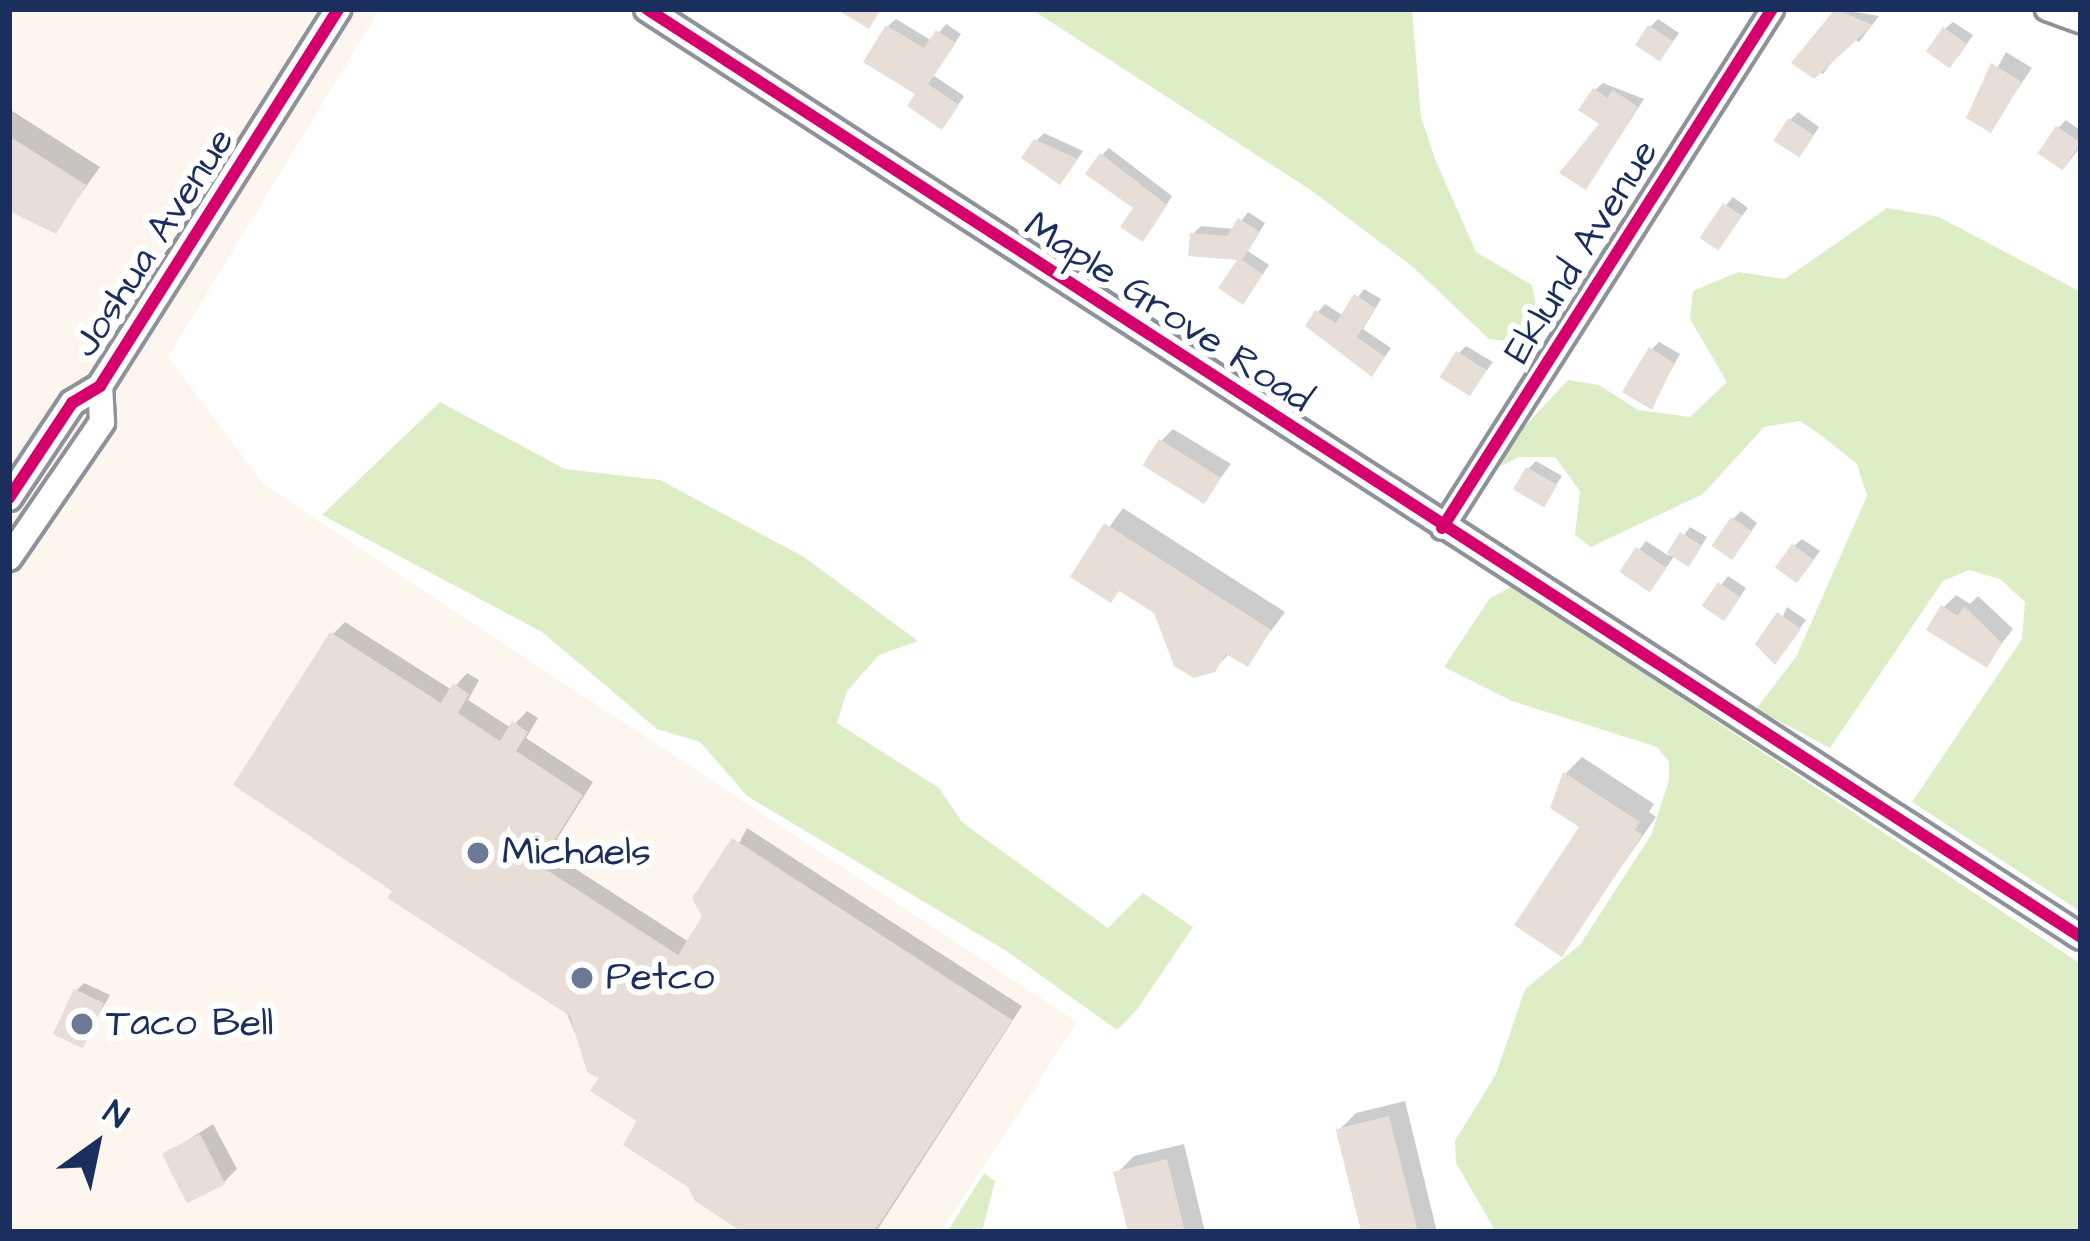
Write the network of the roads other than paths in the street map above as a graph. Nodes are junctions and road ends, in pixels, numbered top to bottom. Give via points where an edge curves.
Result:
1 (338, 9) edge
2 (647, 9) edge
3 (1772, 9) edge
4 (2046, 9) edge
5 (2081, 22) edge
6 (100, 386) junction
7 (9, 498) edge
8 (1442, 528) junction
9 (9, 558) edge
10 (2081, 937) edge

1 - 6 street, Joshua Avenue
2 - 8 street, Maple Grove Road
3 - 8 street, Eklund Avenue
4 - 5 street
6 - 7 street, Joshua Avenue via 72,403
6 - 9 street, Joshua Avenue via 102,422
8 - 10 street, Maple Grove Road

